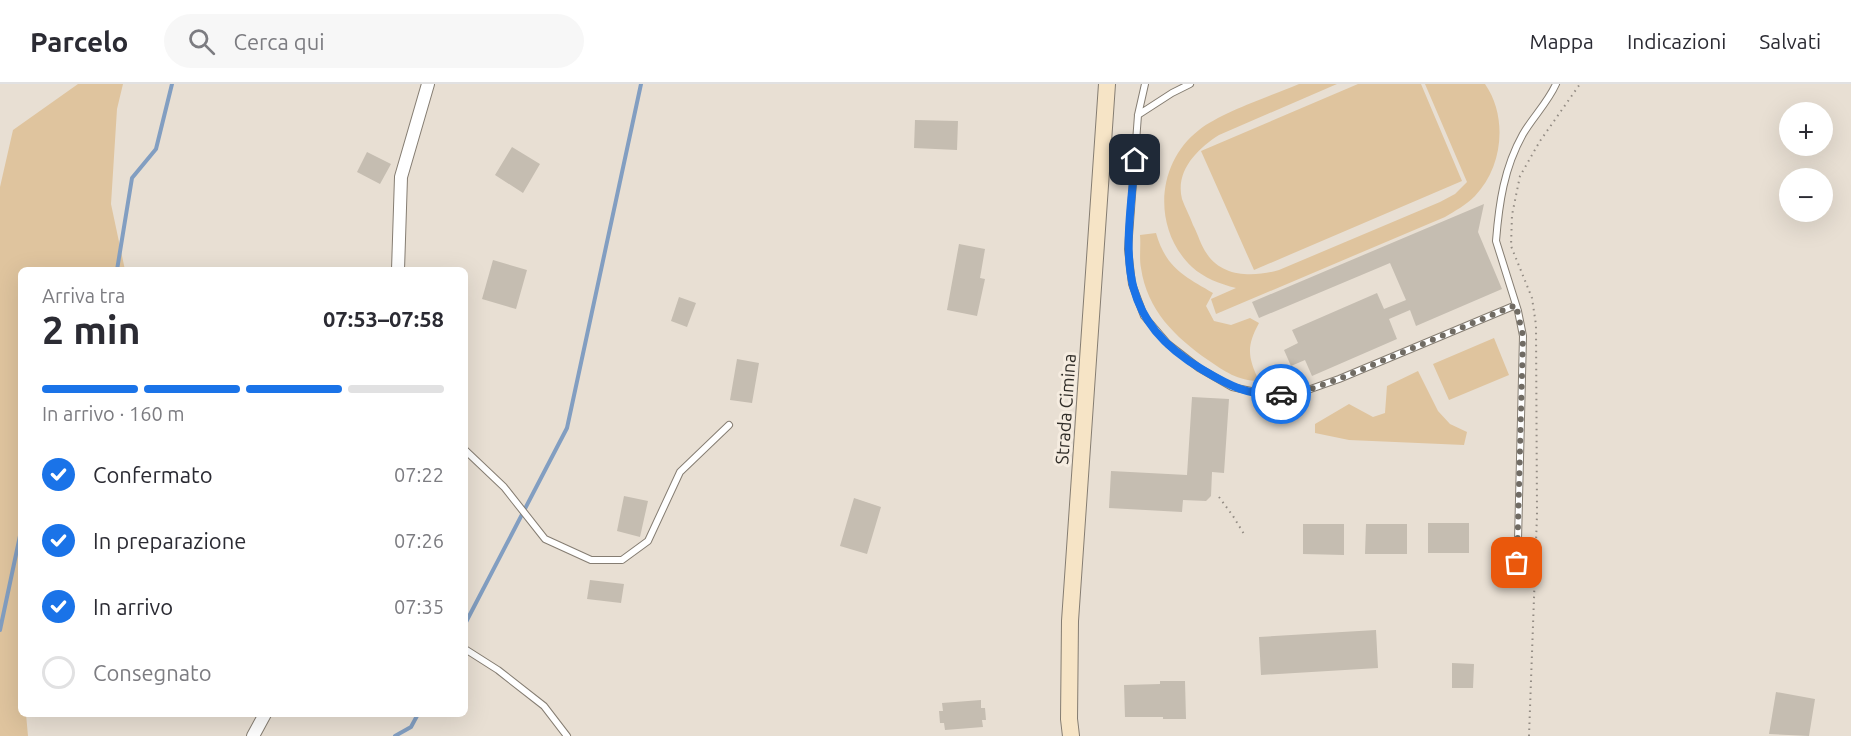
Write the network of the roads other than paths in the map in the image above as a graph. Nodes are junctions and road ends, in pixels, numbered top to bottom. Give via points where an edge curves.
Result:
1 (428, 84) edge
2 (1107, 84) edge
3 (1145, 84) edge
4 (1174, 84) edge
5 (1190, 84) edge
6 (1556, 84) edge
7 (1182, 87) junction
8 (1138, 115) junction
9 (398, 267) edge
10 (1516, 305) junction
11 (729, 425) dead end
12 (468, 453) edge
13 (1517, 581) dead end
14 (468, 652) edge
15 (263, 717) edge
16 (253, 736) edge
17 (567, 736) edge
18 (1071, 736) edge

1 - 9 street via 401,177
2 - 18 main road, Strada Cimina via 1070,621
3 - 8 lane
4 - 7 lane
5 - 7 lane
6 - 10 lane via 1524,133 1504,178 1496,241
7 - 8 lane
8 - 10 lane via 1128,249 1138,302 1144,316 1168,344 1232,387 1270,395 1302,392
10 - 13 lane via 1523,336
11 - 12 lane via 680,472 648,541 622,560 591,560 545,539 504,487
14 - 17 lane via 544,706
15 - 16 street

